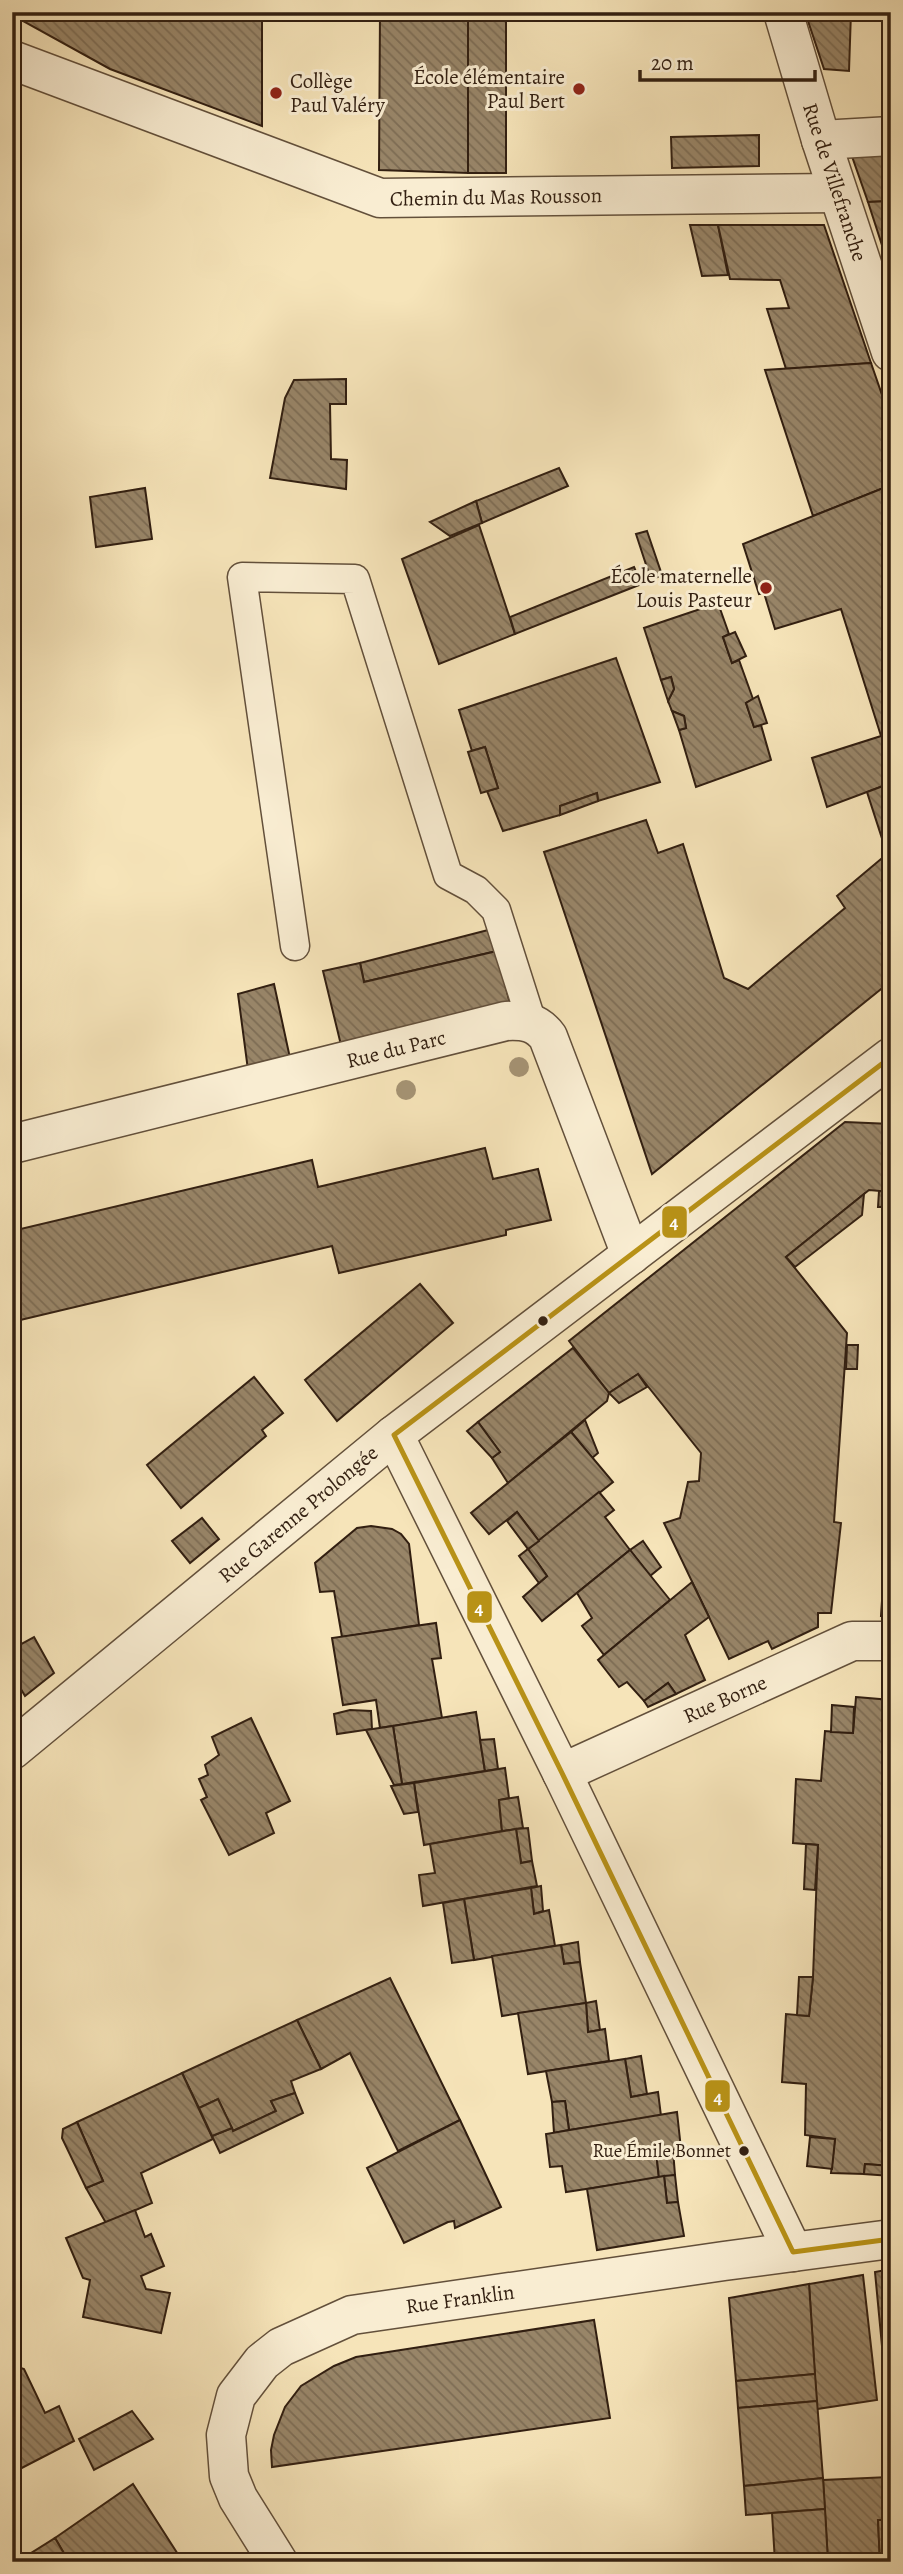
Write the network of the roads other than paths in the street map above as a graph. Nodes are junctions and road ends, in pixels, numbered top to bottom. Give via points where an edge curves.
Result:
1 (783, 12) edge
2 (12, 60) edge
3 (891, 136) edge
4 (821, 140) junction
5 (838, 193) junction
6 (889, 343) edge
7 (295, 946) dead end
8 (532, 1023) junction
9 (891, 1057) edge
10 (12, 1144) edge
11 (631, 1255) junction
12 (394, 1435) junction
13 (891, 1641) edge
14 (12, 1750) edge
15 (562, 1773) junction
16 (891, 2239) edge
17 (793, 2252) junction
18 (278, 2562) edge

1 - 4 street, Rue de Villefranche
2 - 5 street, Chemin du Mas Rousson via 380,198
3 - 4 street
4 - 5 street, Rue de Villefranche
5 - 6 street, Rue de Villefranche
7 - 8 lane via 242,577 355,579 447,875 476,890 496,911
8 - 10 street, Rue du Parc via 506,1021
8 - 11 street via 548,1037
9 - 11 street, Rue Garenne Prolongée
11 - 12 street, Rue Garenne Prolongée
12 - 14 street, Rue Garenne Prolongée
12 - 15 street
13 - 15 street, Rue Borne via 852,1641
15 - 17 street
16 - 17 street, Rue Franklin
17 - 18 street, Rue Franklin via 352,2315 281,2347 262,2362 236,2396 226,2435 229,2476 238,2498

